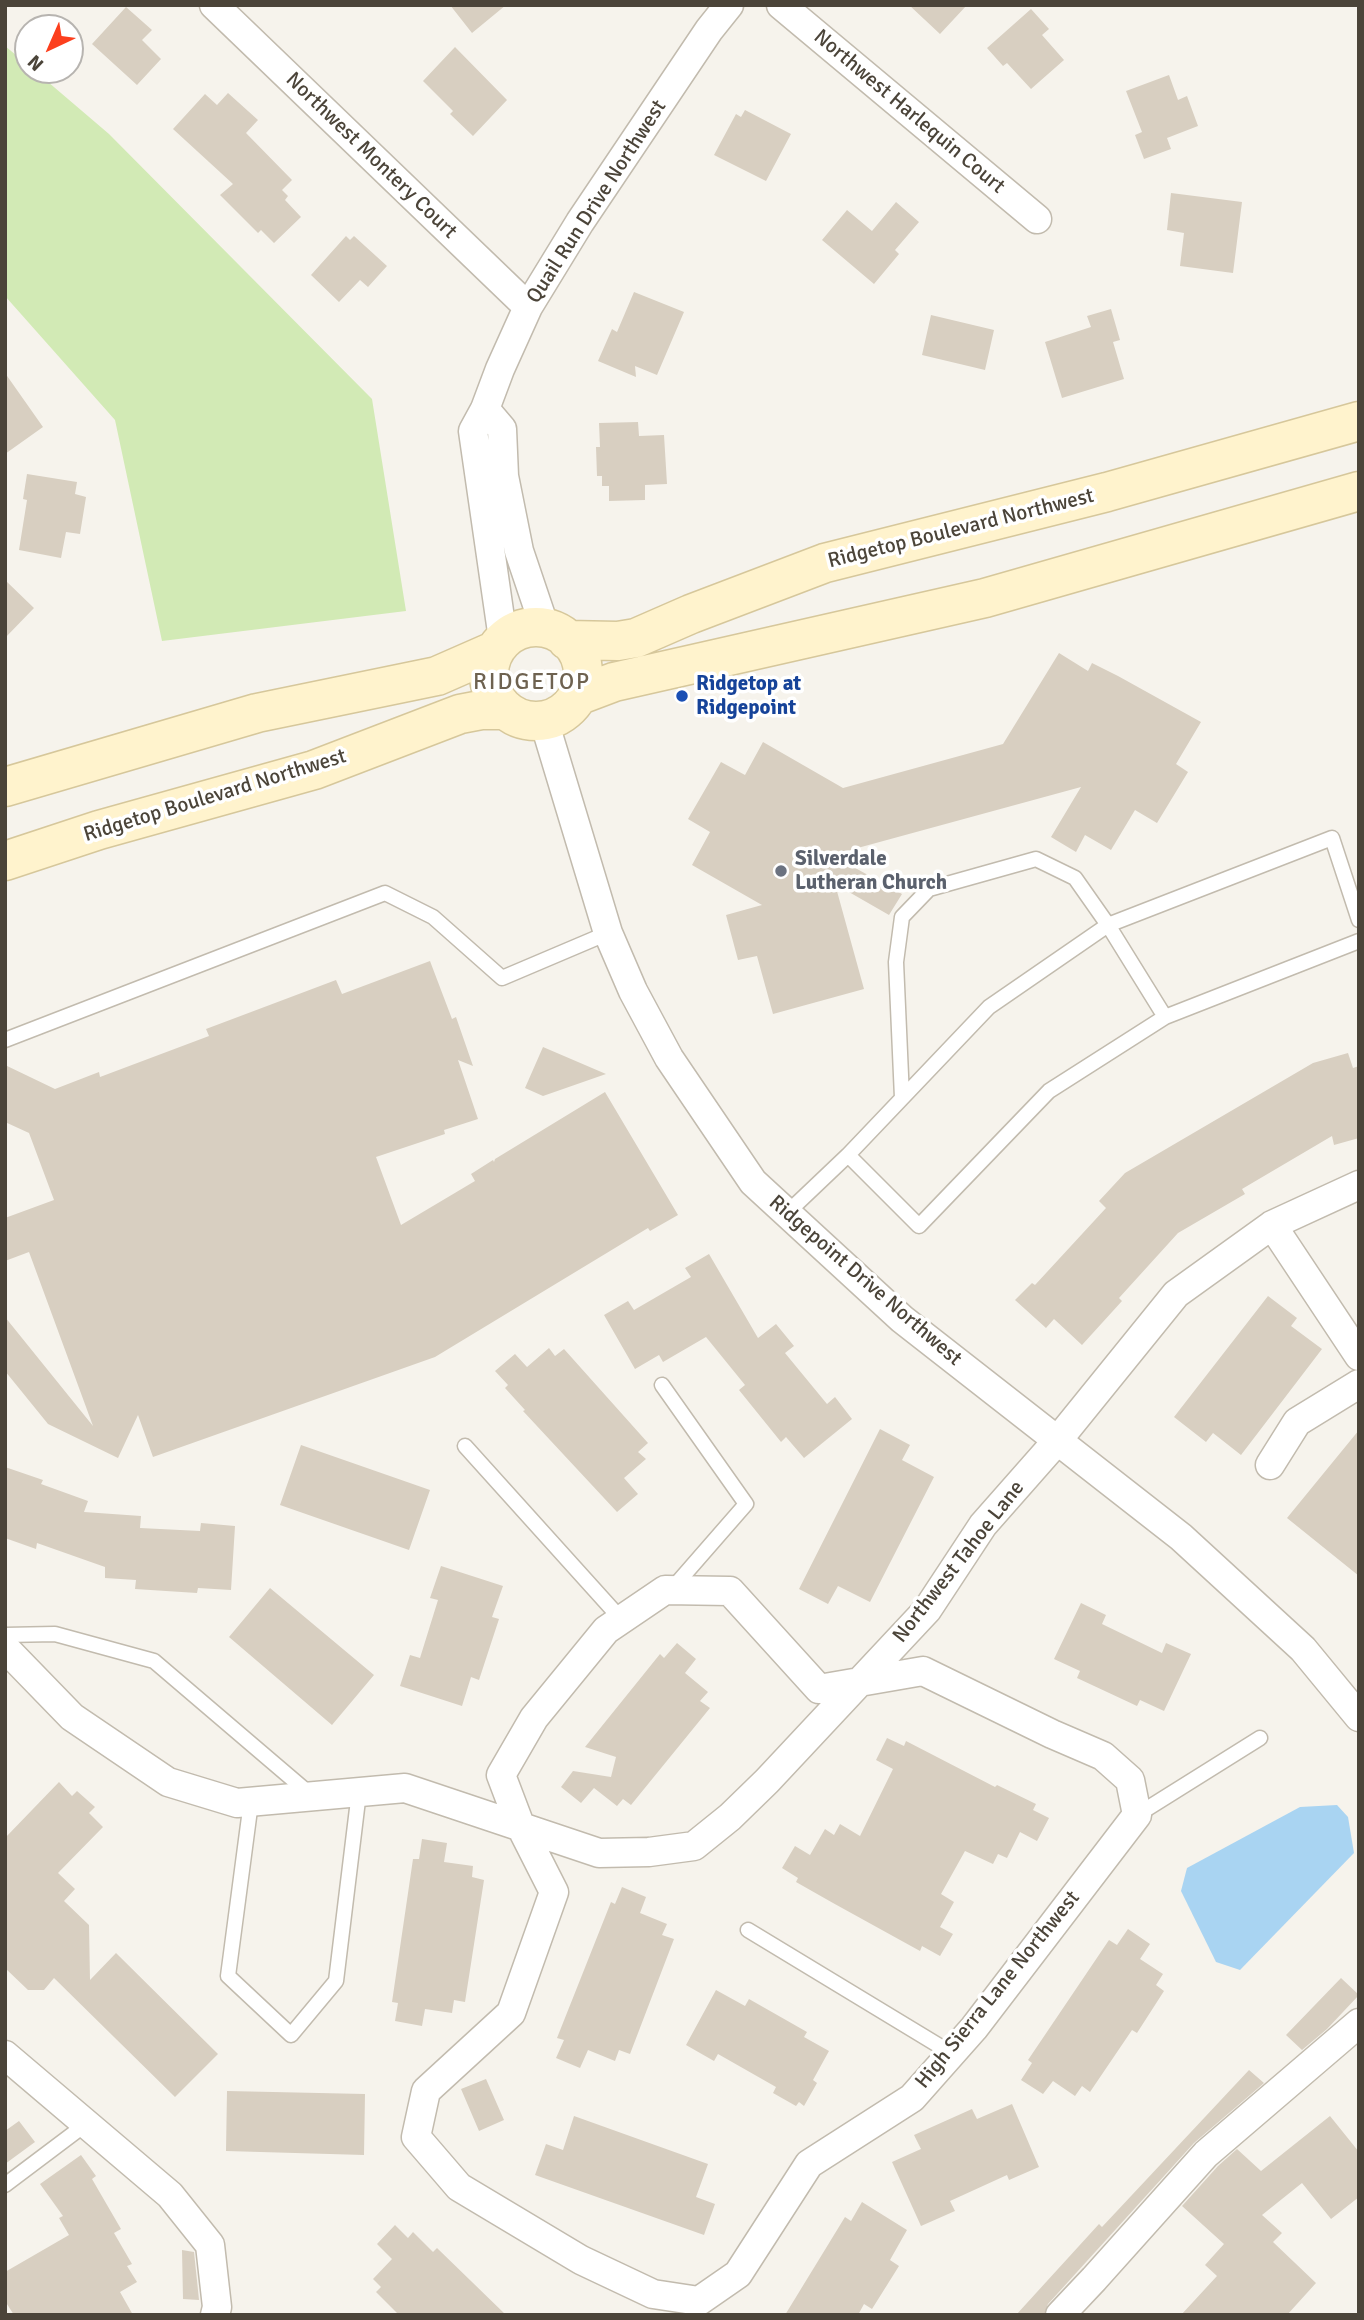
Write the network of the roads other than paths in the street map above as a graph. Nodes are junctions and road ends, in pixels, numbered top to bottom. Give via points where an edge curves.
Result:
1 (215, 5) edge
2 (729, 5) edge
3 (781, 5) edge
4 (1037, 219) dead end
5 (528, 307) junction
6 (485, 409) junction
7 (1359, 421) edge
8 (1359, 491) edge
9 (556, 634) junction
10 (499, 645) junction
11 (577, 696) junction
12 (505, 710) junction
13 (544, 721) junction
14 (5, 787) edge
15 (5, 861) edge
16 (1359, 920) edge
17 (1108, 925) junction
18 (608, 933) junction
19 (1359, 941) edge
20 (1165, 1017) junction
21 (5, 1040) edge
22 (902, 1098) junction
23 (848, 1155) junction
24 (1359, 1185) edge
25 (787, 1213) junction
26 (1272, 1225) junction
27 (1359, 1356) edge
28 (1359, 1384) edge
29 (662, 1385) dead end
30 (1056, 1441) junction
31 (465, 1446) dead end
32 (1270, 1465) dead end
33 (671, 1590) junction
34 (621, 1619) junction
35 (5, 1635) edge
36 (5, 1648) edge
37 (861, 1682) junction
38 (1359, 1717) edge
39 (1260, 1738) dead end
40 (359, 1792) junction
41 (313, 1796) junction
42 (251, 1802) junction
43 (1137, 1815) junction
44 (520, 1825) junction
45 (748, 1930) dead end
46 (1359, 2024) edge
47 (951, 2053) junction
48 (5, 2055) edge
49 (86, 2124) junction
50 (5, 2185) edge
51 (680, 2307) edge
52 (215, 2315) edge
53 (1060, 2315) edge

1 - 5 street, Northwest Montery Court
2 - 5 street, Quail Run Drive Northwest via 580,222
3 - 4 street, Northwest Harlequin Court
5 - 6 street, Quail Run Drive Northwest
6 - 9 street via 502,429 503,476 519,551
6 - 10 street, Quail Run Drive Northwest via 473,431
7 - 9 main road, Ridgetop Boulevard Northwest via 1107,492 825,563 636,638 618,641
8 - 11 main road via 985,598 635,677
9 - 10 main road via 530,627 516,631
9 - 11 main road via 573,644 580,659 583,675
10 - 12 main road via 489,666 489,680 493,695
10 - 14 main road via 437,676 257,713
11 - 13 main road via 559,715
12 - 13 main road via 527,721
12 - 15 main road, Ridgetop Boulevard Northwest via 460,714 314,770
13 - 18 street, Ridgepoint Drive Northwest
16 - 17 lane via 1332,838
17 - 20 lane
17 - 22 lane via 989,1007
17 - 22 lane via 1075,878 1036,859 929,889 902,917 896,962
18 - 21 lane via 502,978 433,918 386,893
18 - 25 street, Ridgepoint Drive Northwest via 668,1058 753,1182
19 - 20 lane
20 - 23 lane via 1049,1091 919,1226
22 - 23 lane
23 - 25 lane
24 - 26 street, Northwest Tahoe Lane
25 - 30 street, Ridgepoint Drive Northwest via 902,1319
26 - 27 street
26 - 30 street, Northwest Tahoe Lane via 1176,1294
28 - 32 street via 1297,1422
29 - 33 lane via 746,1504
30 - 37 street, Northwest Tahoe Lane via 983,1525 928,1610
30 - 38 street, Ridgepoint Drive Northwest via 1181,1537 1303,1649
31 - 34 lane
33 - 34 street
33 - 37 street via 730,1591 819,1689
34 - 44 street via 606,1630 534,1718 501,1775
35 - 41 lane via 55,1634 154,1661
36 - 42 street via 72,1717 168,1782 237,1803
37 - 43 street via 923,1671 1103,1756 1130,1780
37 - 44 street via 730,1817 694,1846 599,1853
39 - 43 lane
40 - 41 street
40 - 42 lane via 335,1981 291,2035 228,1976
40 - 44 street via 405,1788
41 - 42 street
43 - 47 street, High Sierra Lane Northwest
44 - 51 street, High Sierra Lane Northwest via 554,1892 511,2013 426,2091 416,2137 459,2187 580,2260
45 - 47 lane
46 - 53 street via 1206,2154
47 - 51 street, High Sierra Lane Northwest via 912,2098 809,2164 738,2274 699,2301
48 - 49 street
49 - 50 lane
49 - 52 street via 170,2195 210,2245

